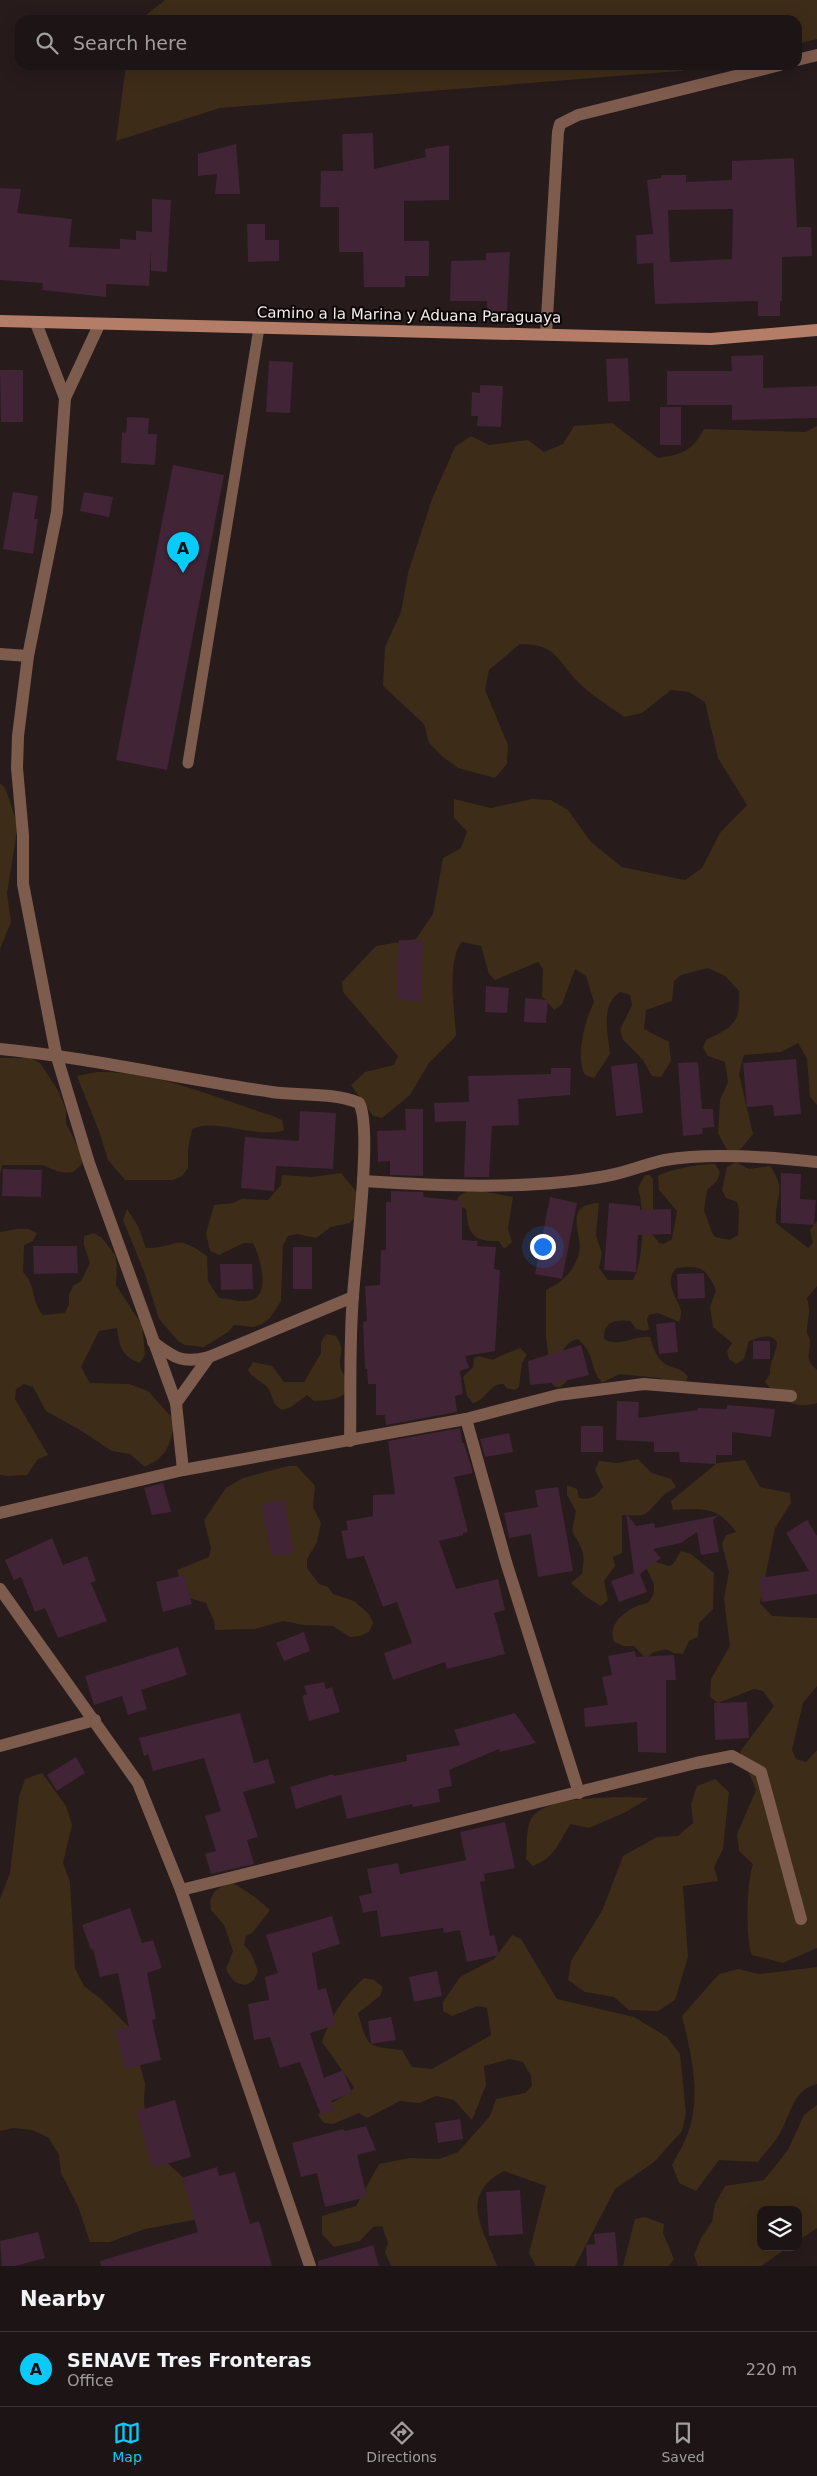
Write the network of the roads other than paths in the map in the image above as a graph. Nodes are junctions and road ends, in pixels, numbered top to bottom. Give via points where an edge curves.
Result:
1 (817, 55) edge
2 (802, 59) edge
3 (760, 70) edge
4 (0, 321) edge
5 (36, 323) junction
6 (99, 325) junction
7 (259, 328) junction
8 (817, 330) edge
9 (546, 334) junction
10 (65, 398) junction
11 (0, 654) edge
12 (28, 656) junction
13 (188, 762) dead end
14 (0, 1049) edge
15 (56, 1054) junction
16 (817, 1162) edge
17 (363, 1181) junction
18 (353, 1297) junction
19 (153, 1342) junction
20 (209, 1357) junction
21 (791, 1396) dead end
22 (176, 1403) junction
23 (466, 1419) junction
24 (350, 1441) junction
25 (183, 1470) junction
26 (0, 1513) edge
27 (0, 1589) edge
28 (95, 1720) junction
29 (0, 1746) edge
30 (579, 1793) junction
31 (181, 1890) junction
32 (801, 1919) dead end
33 (310, 2266) edge

1 - 2 street
3 - 9 street via 588,112 560,124
4 - 5 street, Camino a la Marina y Aduana Paraguaya
5 - 6 street, Camino a la Marina y Aduana Paraguaya
5 - 10 street
6 - 7 street, Camino a la Marina y Aduana Paraguaya
6 - 10 street
7 - 9 street, Camino a la Marina y Aduana Paraguaya
7 - 13 lane
8 - 9 street, Camino a la Marina y Aduana Paraguaya via 711,340
10 - 12 street via 57,512
11 - 12 street
12 - 15 street via 17,768 24,884
14 - 15 street
15 - 17 street via 273,1092 351,1099 359,1103 362,1110
15 - 19 street via 89,1163
16 - 17 street via 690,1157 664,1160 606,1176 523,1185
17 - 18 street
18 - 20 street
18 - 24 street
19 - 20 street via 184,1360
19 - 22 street
20 - 22 street
21 - 23 street via 644,1384 558,1395
22 - 25 street
23 - 24 street
23 - 30 street via 506,1562
24 - 25 street
25 - 26 street
27 - 28 street
28 - 29 street
28 - 31 street via 138,1783
30 - 31 street
30 - 32 street via 732,1756 761,1772
31 - 33 street

